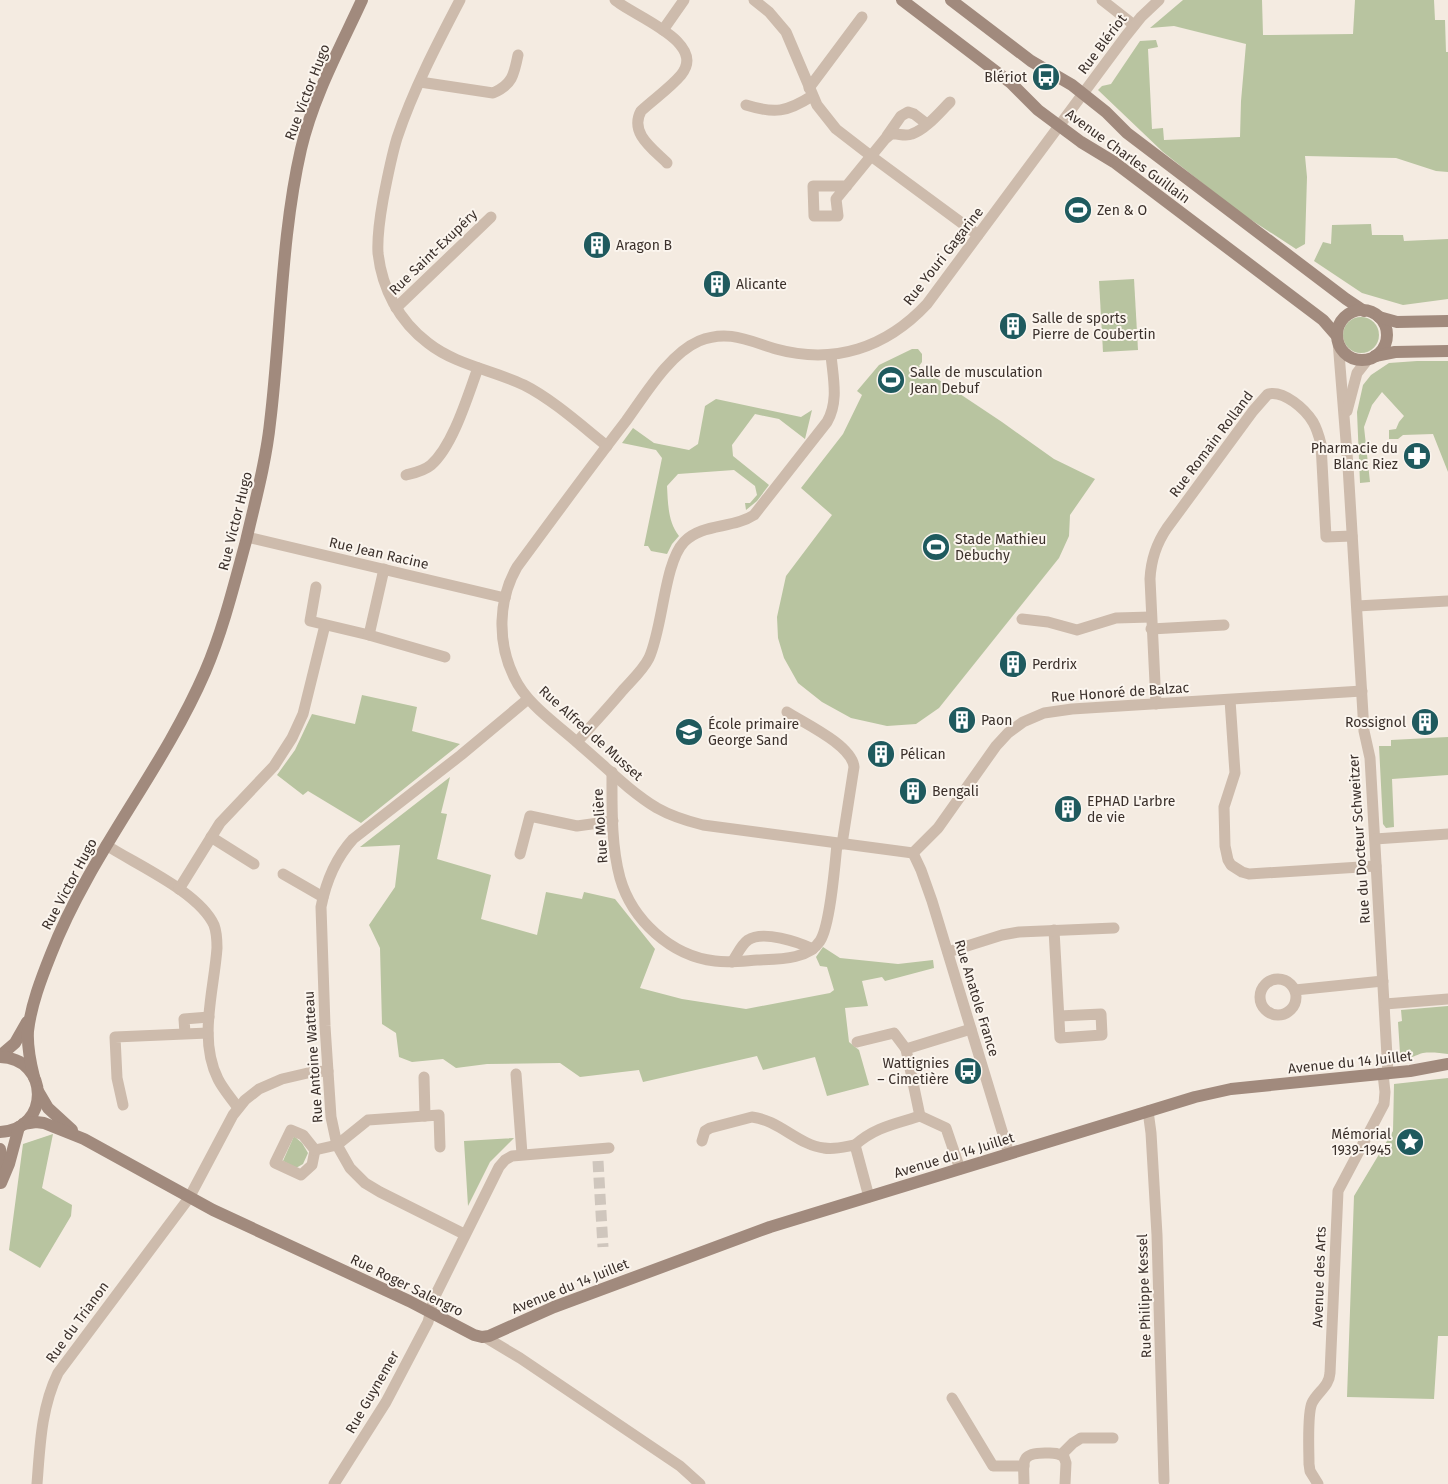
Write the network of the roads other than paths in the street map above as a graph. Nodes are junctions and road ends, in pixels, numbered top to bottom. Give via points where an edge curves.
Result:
1 (362, 0) edge
2 (460, 0) edge
3 (615, 0) edge
4 (684, 0) edge
5 (754, 0) edge
6 (902, 0) edge
7 (951, 0) edge
8 (1102, 0) edge
9 (1159, 0) edge
10 (862, 18) dead end
11 (1134, 25) junction
12 (663, 30) junction
13 (518, 56) dead end
14 (420, 82) junction
15 (811, 92) junction
16 (1083, 94) junction
17 (950, 102) dead end
18 (746, 105) dead end
19 (1072, 110) joint
20 (927, 124) junction
21 (1060, 126) junction
22 (887, 136) junction
23 (871, 156) junction
24 (667, 163) dead end
25 (847, 186) dead end
26 (491, 217) dead end
27 (978, 235) junction
28 (396, 308) junction
29 (1364, 311) junction
30 (1378, 317) junction
31 (1448, 321) edge
32 (1337, 338) junction
33 (1448, 351) edge
34 (831, 355) junction
35 (1372, 357) junction
36 (478, 368) junction
37 (1345, 423) junction
38 (607, 446) junction
39 (406, 475) dead end
40 (1352, 536) junction
41 (247, 537) junction
42 (384, 569) junction
43 (316, 586) dead end
44 (505, 598) junction
45 (1448, 601) edge
46 (1357, 606) junction
47 (1151, 617) junction
48 (1022, 618) dead end
49 (325, 625) junction
50 (1224, 625) dead end
51 (1151, 629) junction
52 (369, 635) junction
53 (445, 657) dead end
54 (1362, 691) junction
55 (528, 699) junction
56 (1230, 700) junction
57 (1156, 704) junction
58 (787, 712) dead end
59 (577, 742) junction
60 (612, 772) junction
61 (613, 822) junction
62 (1448, 834) edge
63 (211, 837) junction
64 (1375, 839) junction
65 (840, 844) junction
66 (106, 845) junction
67 (913, 853) junction
68 (520, 854) dead end
69 (254, 864) dead end
70 (1376, 866) junction
71 (283, 874) dead end
72 (179, 889) junction
73 (323, 897) junction
74 (1114, 928) dead end
75 (1054, 930) junction
76 (812, 949) junction
77 (948, 952) junction
78 (732, 962) junction
79 (1383, 981) junction
80 (1295, 990) dead end
81 (1448, 998) edge
82 (1385, 1004) junction
83 (30, 1015) junction
84 (1059, 1016) dead end
85 (209, 1017) junction
86 (971, 1029) junction
87 (185, 1033) junction
88 (208, 1033) junction
89 (857, 1042) dead end
90 (906, 1049) junction
91 (0, 1057) edge
92 (1448, 1064) edge
93 (328, 1071) junction
94 (516, 1074) dead end
95 (1386, 1074) junction
96 (34, 1077) junction
97 (424, 1077) dead end
98 (38, 1091) junction
99 (123, 1105) dead end
100 (238, 1108) junction
101 (1148, 1111) junction
102 (425, 1116) junction
103 (920, 1116) junction
104 (21, 1126) junction
105 (0, 1132) edge
106 (84, 1139) junction
107 (702, 1141) dead end
108 (337, 1145) junction
109 (854, 1145) junction
110 (440, 1147) dead end
111 (0, 1149) edge
112 (315, 1150) dead end
113 (522, 1154) junction
114 (1009, 1154) junction
115 (598, 1161) tunnel mouth
116 (960, 1169) junction
117 (0, 1186) edge
118 (869, 1197) junction
119 (189, 1198) junction
120 (464, 1234) junction
121 (430, 1312) junction
122 (485, 1337) junction
123 (952, 1398) dead end
124 (1113, 1438) dead end
125 (1061, 1455) junction
126 (1024, 1466) junction
127 (1164, 1481) dead end
128 (37, 1484) edge
129 (334, 1484) edge
130 (700, 1484) edge
131 (1024, 1484) edge
132 (1065, 1484) edge
133 (1318, 1484) edge

1 - 41 street, Rue Victor Hugo via 323,85 301,148 288,229 270,427
2 - 14 street, Rue Saint-Exupéry
3 - 12 street
4 - 12 street
5 - 15 street via 786,32
6 - 21 street, Avenue Charles Guillain via 1011,83
7 - 16 street, Avenue Charles Guillain via 1031,61
8 - 11 street
9 - 11 street, Rue Blériot
10 - 15 street
11 - 16 street, Rue Blériot
12 - 24 street via 684,47 685,67 680,76 641,111 637,125 639,133
13 - 14 street via 511,80 493,93
14 - 28 street, Rue Saint-Exupéry via 395,144 380,217 378,252 388,292
15 - 18 street via 796,107 781,110
15 - 23 street via 836,129
16 - 19 street, Rue Blériot
16 - 29 street, Avenue Charles Guillain via 1127,133
17 - 20 street
19 - 21 street, Rue Youri Gagarine
20 - 22 street via 912,134
20 - 22 street via 908,112 901,116
21 - 27 street, Rue Youri Gagarine
21 - 32 street, Avenue Charles Guillain via 1114,162 1323,320
22 - 23 street
23 - 25 street
23 - 27 street
26 - 28 street, Rue Saint-Exupéry
27 - 34 street, Rue Youri Gagarine via 927,304 911,320 876,342
28 - 36 street, Rue Saint-Exupéry via 428,344
29 - 30 street
29 - 32 street via 1356,311 1346,317 1338,327
30 - 31 street via 1397,322
30 - 35 street via 1386,335 1384,347
32 - 35 street via 1349,356 1356,359
32 - 37 street, Rue du Docteur Schweitzer
33 - 35 street via 1395,352
34 - 38 street, Rue Youri Gagarine via 790,352 734,336 697,342 676,357
34 - 59 street via 835,397 827,422 754,514 738,522 696,533 685,540 672,567 648,660
35 - 37 street, Rue du Docteur Schweitzer via 1357,373
36 - 38 street, Rue Saint-Exupéry via 534,390
36 - 39 street via 445,447 432,465
37 - 40 street, Rue du Docteur Schweitzer
38 - 44 street, Rue Alfred de Musset via 517,567
40 - 46 street, Rue du Docteur Schweitzer
40 - 47 street, Rue Romain Rolland via 1326,537 1321,444 1312,420 1282,396 1268,394 1160,539 1150,568
41 - 42 street, Rue Jean Racine
41 - 66 street, Rue Victor Hugo via 228,609 205,673 172,736
42 - 44 street, Rue Jean Racine
42 - 52 street
43 - 49 street via 310,621
44 - 55 street, Rue Alfred de Musset via 502,614 506,653 514,677
45 - 46 street
46 - 54 street, Rue du Docteur Schweitzer
47 - 48 street via 1116,618 1077,630
47 - 51 street, Rue Romain Rolland
49 - 52 street
49 - 63 street via 303,714 292,738 274,766
50 - 51 street
51 - 57 street, Rue Romain Rolland
52 - 53 street
54 - 56 street, Rue Honoré de Balzac
54 - 64 street, Rue du Docteur Schweitzer
55 - 59 street, Rue Alfred de Musset
55 - 73 street, Rue Antoine Watteau via 353,840 336,862
56 - 57 street, Rue Honoré de Balzac
56 - 70 street via 1235,773 1224,815 1226,854 1232,865 1249,874
57 - 67 street, Rue Honoré de Balzac via 1055,711 1023,722 996,746 938,828
58 - 65 street via 838,744 852,758 854,767
59 - 60 street, Rue Alfred de Musset
60 - 61 street, Rue Molière
60 - 65 street, Rue Alfred de Musset via 648,802 685,821
61 - 68 street via 577,826 530,816
61 - 78 street, Rue Molière via 620,880 639,917 654,933 681,950 708,960
62 - 64 street
63 - 69 street
63 - 72 street
64 - 70 street, Rue du Docteur Schweitzer
65 - 67 street, Rue Alfred de Musset
65 - 76 street via 826,927
66 - 72 street
66 - 83 street, Rue Victor Hugo via 61,928
67 - 77 street, Rue Anatole France via 926,882
70 - 79 street, Rue du Docteur Schweitzer
71 - 73 street
72 - 85 street via 204,909 216,932
73 - 93 street, Rue Antoine Watteau via 321,936
74 - 75 street
75 - 77 street via 1010,933
75 - 84 street
76 - 78 street, Rue Molière via 790,957
76 - 78 street via 784,939 754,937 744,943
77 - 86 street, Rue Anatole France
79 - 80 street
79 - 82 street, Rue du Docteur Schweitzer
81 - 82 street
82 - 95 street, Rue du Docteur Schweitzer
83 - 91 street, Rue Victor Hugo via 15,1043
83 - 96 street, Rue Victor Hugo via 28,1049
85 - 87 street via 184,1019
85 - 88 street
86 - 90 street
86 - 114 street, Rue Anatole France
87 - 88 street
87 - 99 street via 115,1038 117,1078
88 - 100 street via 215,1071
89 - 90 street via 894,1033
90 - 103 street
91 - 96 street via 25,1066
92 - 95 street, Avenue du 14 Juillet
93 - 100 street, Rue du Trianon via 305,1073 267,1085
93 - 108 street, Rue Antoine Watteau via 331,1117
94 - 113 street
95 - 101 street, Avenue du 14 Juillet via 1230,1089
95 - 133 street, Avenue des Arts via 1382,1110 1338,1190 1330,1373 1328,1383 1310,1409 1308,1464
96 - 98 street, Rue Victor Hugo
97 - 102 street
98 - 104 street via 35,1110
98 - 106 street, Rue Roger Salengro via 50,1110
100 - 119 street, Rue du Trianon
101 - 114 street, Avenue du 14 Juillet
101 - 127 street, Rue Philippe Kessel via 1158,1255
102 - 108 street via 368,1120
102 - 110 street via 439,1115
103 - 109 street via 878,1129
103 - 116 street via 946,1128
104 - 105 street, Rue Roger Salengro
104 - 106 street, Rue Roger Salengro via 44,1123
104 - 117 street
106 - 119 street, Rue Roger Salengro
107 - 109 street via 705,1131 710,1128 752,1117 822,1148
108 - 112 street
108 - 120 street, Rue Antoine Watteau via 350,1168 364,1183
109 - 118 street
111 - 117 street
113 - 115 street via 603,1149
113 - 120 street, Rue Guynemer via 512,1156 499,1167
114 - 116 street, Avenue du 14 Juillet
116 - 118 street, Avenue du 14 Juillet
118 - 122 street, Avenue du 14 Juillet via 700,1252 554,1307
119 - 121 street, Rue Roger Salengro
119 - 128 street, Rue du Trianon via 58,1373 43,1420
120 - 121 street, Rue Guynemer
121 - 122 street, Rue Roger Salengro via 474,1335
121 - 129 street, Rue Guynemer via 428,1322 386,1402
122 - 130 street, Rue Roger Salengro via 664,1455
123 - 126 street via 993,1466
124 - 125 street via 1081,1438
125 - 126 street via 1033,1453 1026,1457
125 - 132 street via 1066,1464
126 - 131 street

